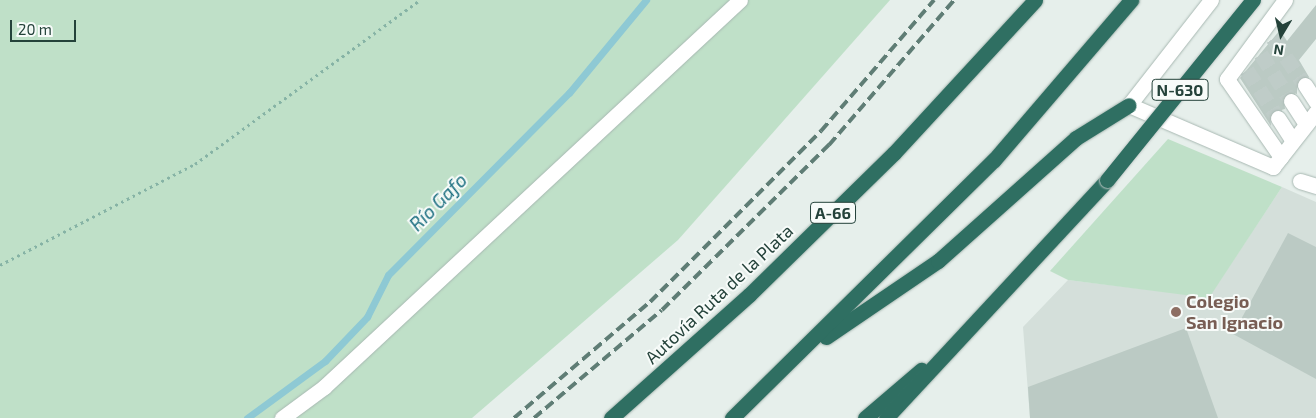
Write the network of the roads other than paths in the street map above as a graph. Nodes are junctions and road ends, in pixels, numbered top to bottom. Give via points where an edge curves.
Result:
1 (740, 0) edge
2 (1035, 0) edge
3 (1131, 0) edge
4 (1211, 0) edge
5 (1253, 0) edge
6 (1286, 0) edge
7 (1305, 85) tunnel mouth
8 (1291, 102) tunnel mouth
9 (1316, 102) edge
10 (1129, 105) junction
11 (1316, 112) edge
12 (1278, 118) tunnel mouth
13 (1306, 124) junction
14 (1293, 141) junction
15 (1281, 157) junction
16 (1300, 181) dead end
17 (1316, 186) edge
18 (991, 308) junction
19 (800, 354) junction
20 (613, 416) edge
21 (282, 418) edge
22 (732, 418) edge
23 (865, 418) edge
24 (886, 418) edge

1 - 21 street via 324,387
2 - 20 highway, Autovía Ruta de la Plata / A-66 via 894,153 749,295
3 - 19 highway via 994,160
4 - 10 street
5 - 18 highway, N-630, bridge via 1107,180
6 - 15 street via 1269,33 1244,66 1227,79
7 - 9 street
8 - 13 street
10 - 15 street via 1273,167
10 - 19 highway via 1076,138 938,261
11 - 13 street
12 - 14 street
13 - 14 street
14 - 15 street
16 - 17 street
18 - 23 highway, N-630
18 - 24 highway, N-630
19 - 22 highway

